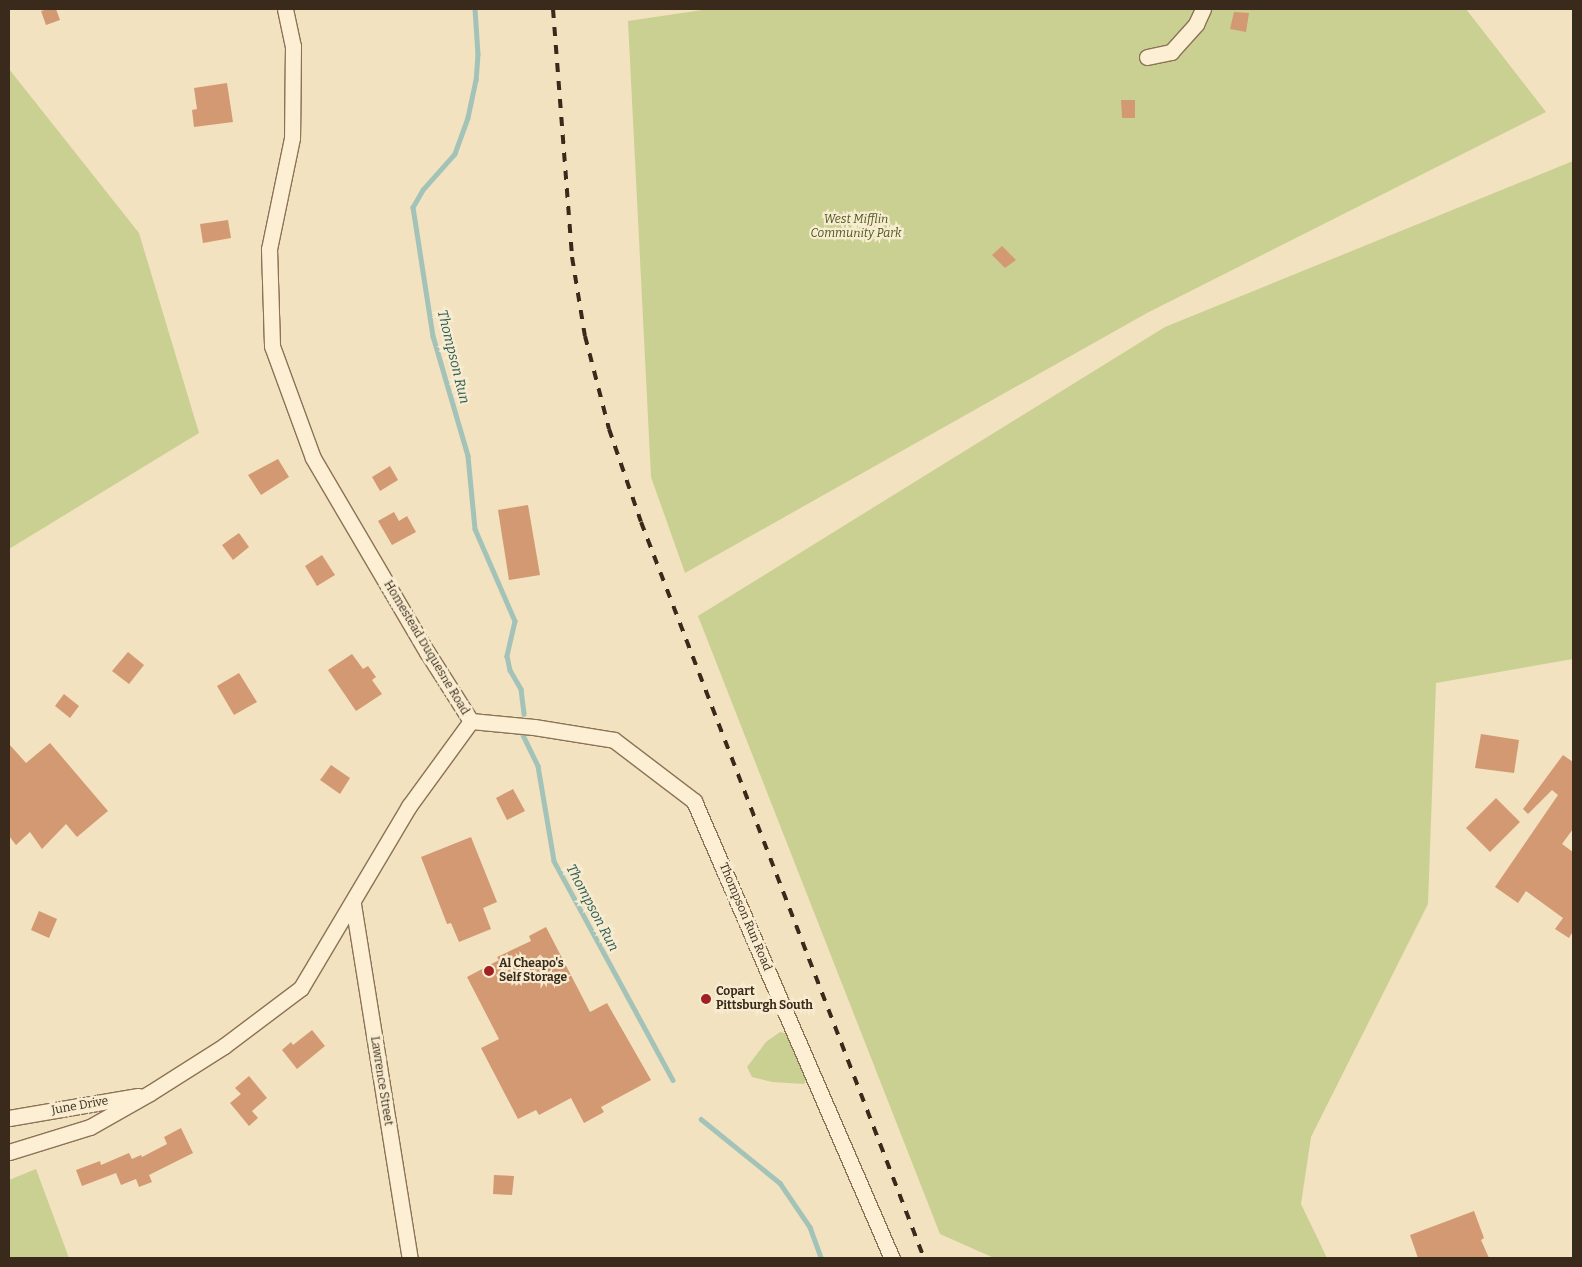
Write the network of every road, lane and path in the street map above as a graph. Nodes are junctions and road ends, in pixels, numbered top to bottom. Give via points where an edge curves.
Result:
1 (285, 9) edge
2 (1203, 9) edge
3 (1148, 57) dead end
4 (471, 721) junction
5 (352, 904) junction
6 (150, 1093) junction
7 (9, 1118) edge
8 (9, 1152) edge
9 (410, 1258) edge
10 (892, 1258) edge

1 - 4 street, Homestead Duquesne Road via 293,46 292,138 269,249 272,346 313,458
2 - 3 street via 1196,24 1171,52
4 - 5 street, Homestead Duquesne Road via 409,806
4 - 10 street, Thompson Run Road via 614,740 694,801
5 - 6 street, Homestead Duquesne Road via 301,988 224,1046
5 - 9 street, Lawrence Street
6 - 7 street, June Drive
6 - 8 street, Homestead Duquesne Road via 90,1127

